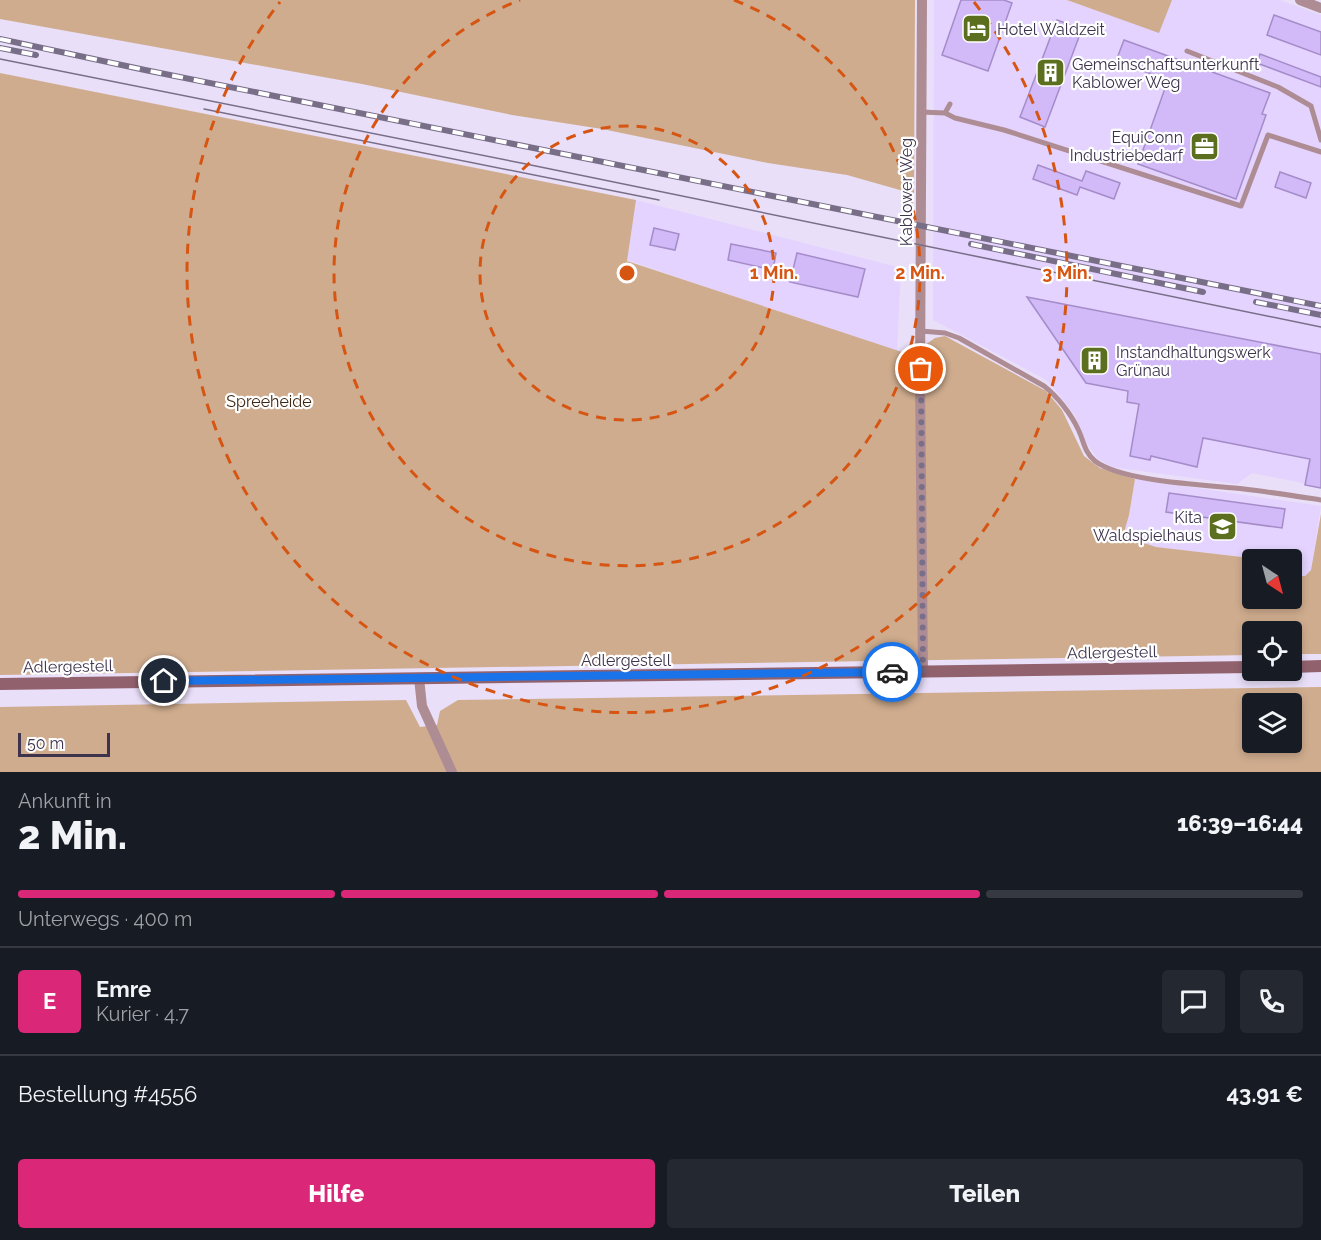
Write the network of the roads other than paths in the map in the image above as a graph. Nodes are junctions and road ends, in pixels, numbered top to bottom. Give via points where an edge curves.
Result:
1 (922, 0) edge
2 (1300, 0) edge
3 (1321, 8) edge
4 (1187, 51) dead end
5 (950, 104) dead end
6 (921, 112) junction
7 (945, 113) junction
8 (1321, 140) edge
9 (1321, 152) edge
10 (921, 330) junction
11 (1321, 500) edge
12 (1321, 666) edge
13 (1242, 667) edge
14 (1302, 667) edge
15 (923, 672) junction
16 (419, 678) junction
17 (0, 684) edge
18 (452, 772) edge

1 - 6 street, Kablower Weg
2 - 3 street
4 - 8 lane via 1278,87 1311,106
5 - 7 lane
6 - 7 lane
6 - 10 street, Kablower Weg
7 - 9 lane via 1241,206 1268,135
10 - 11 lane via 959,338 1044,386 1056,396 1078,429 1090,457 1101,465 1154,479
10 - 15 street, Kablower Weg
12 - 14 main road
13 - 15 main road, Adlergestell
15 - 16 main road, Adlergestell
16 - 17 main road, Adlergestell
16 - 18 street via 422,706

